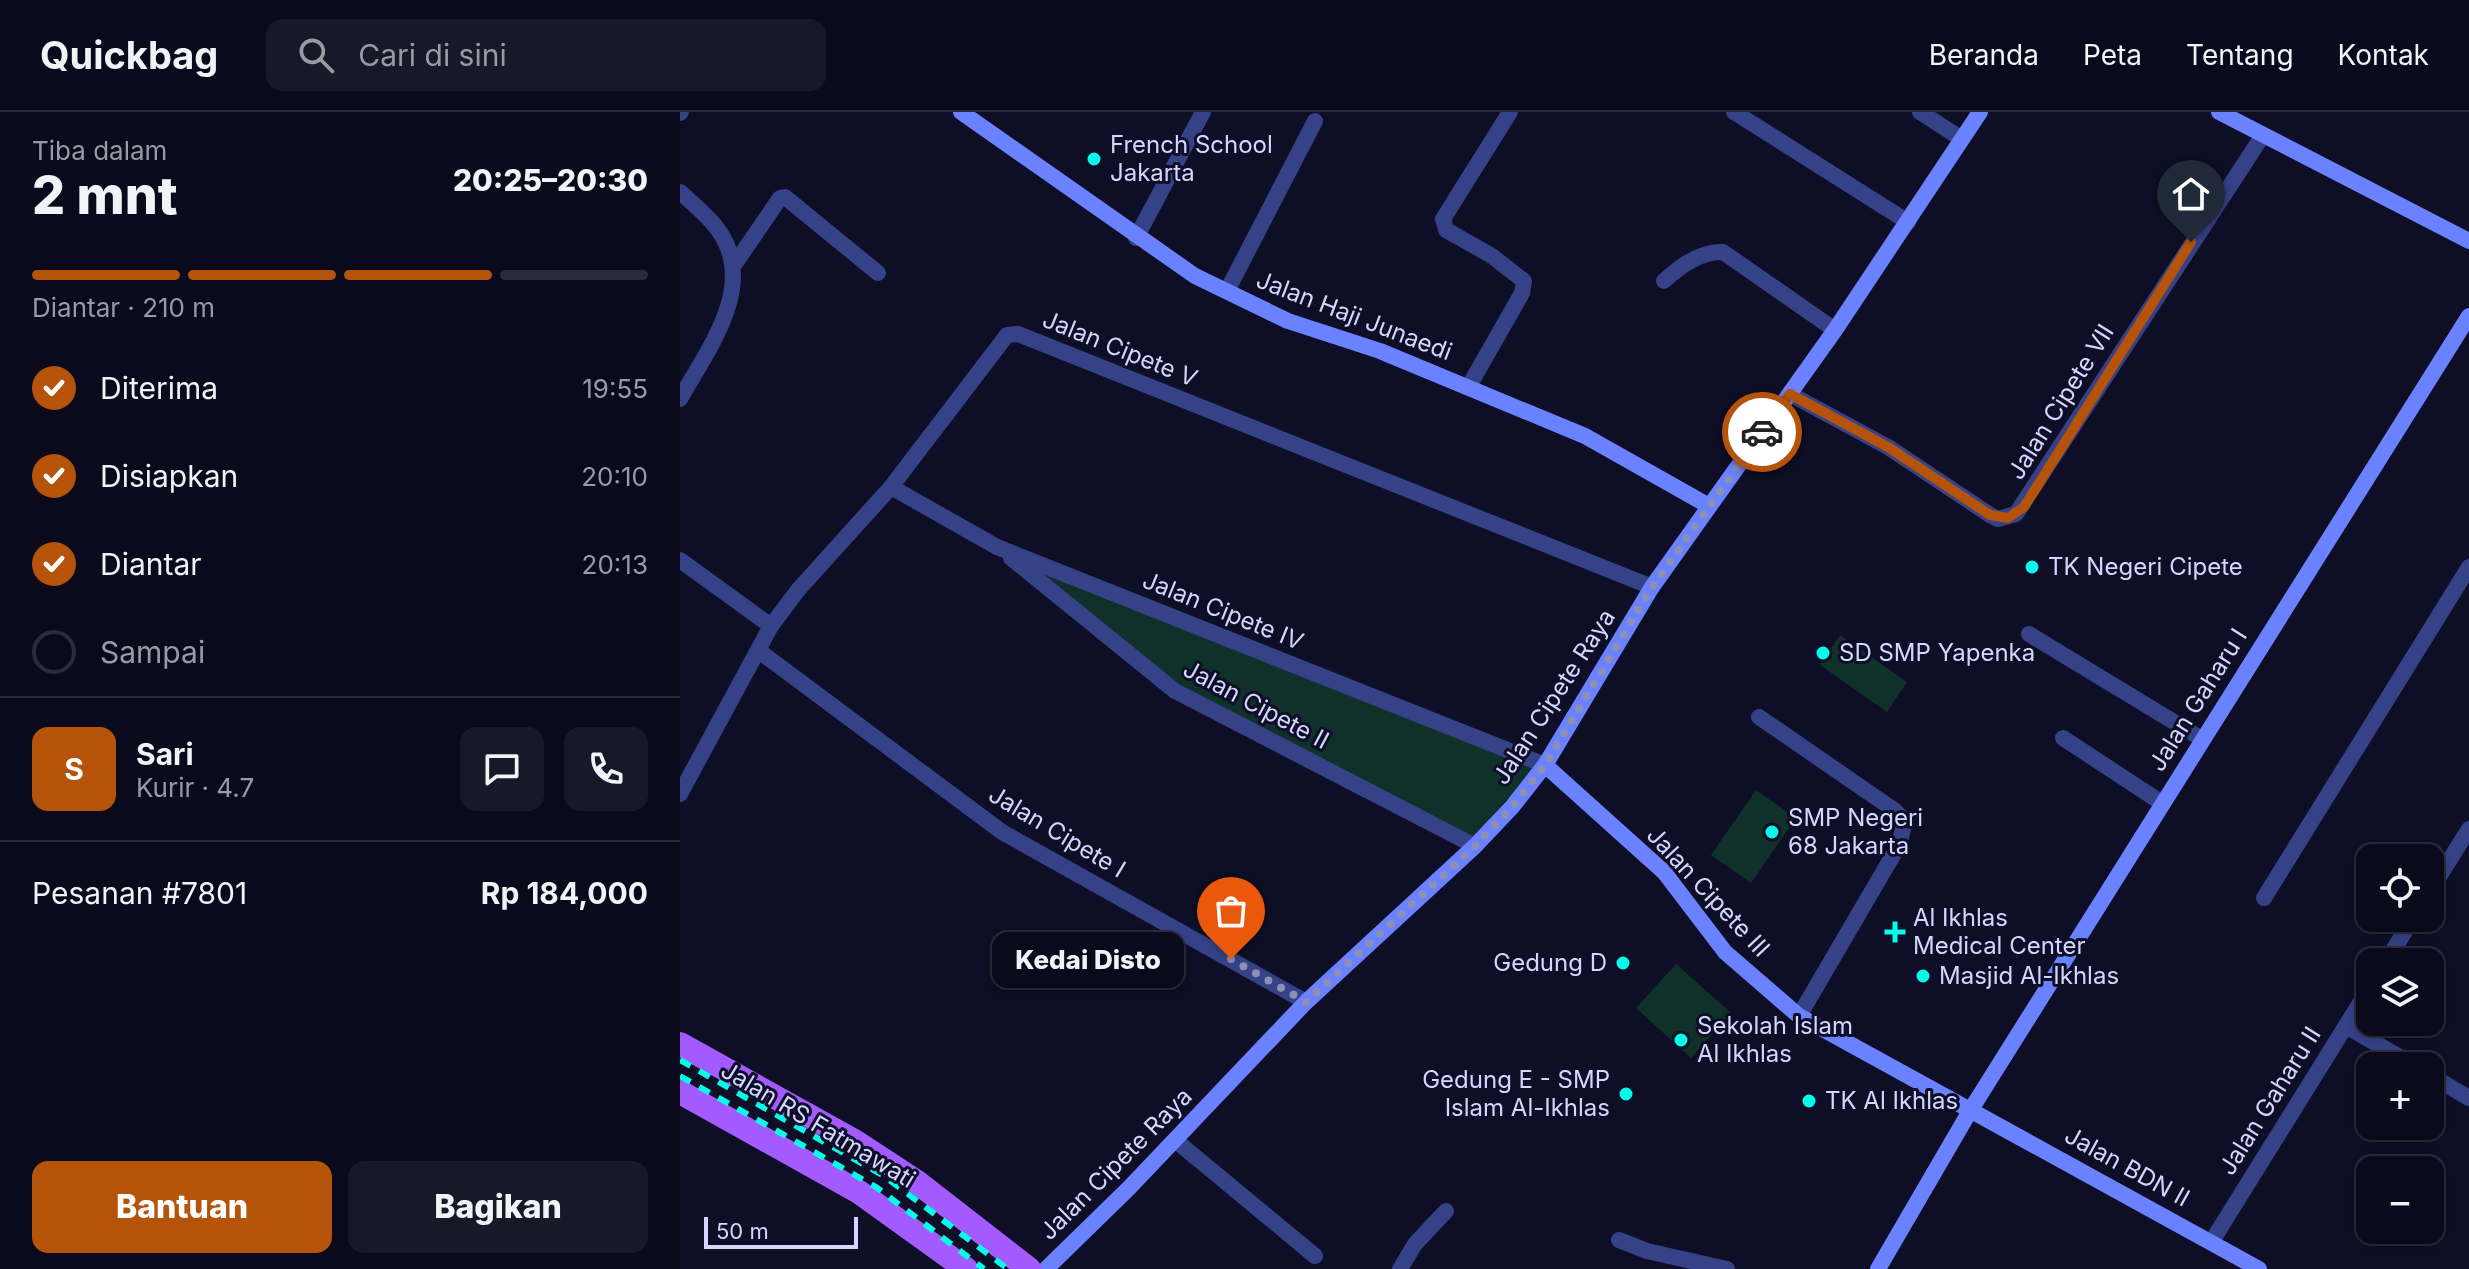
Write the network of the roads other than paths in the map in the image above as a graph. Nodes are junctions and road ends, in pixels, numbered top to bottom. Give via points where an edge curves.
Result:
1 (961, 112) edge
2 (1203, 112) edge
3 (1734, 112) edge
4 (1920, 112) edge
5 (1980, 112) edge
6 (2219, 112) edge
7 (1502, 115) edge
8 (1315, 121) dead end
9 (2263, 135) junction
10 (1962, 139) junction
11 (680, 192) edge
12 (1908, 222) junction
13 (1136, 238) junction
14 (2469, 241) edge
15 (734, 265) junction
16 (878, 273) dead end
17 (1664, 281) dead end
18 (1227, 291) junction
19 (2469, 316) edge
20 (1835, 330) junction
21 (1469, 386) junction
22 (1790, 394) junction
23 (680, 399) edge
24 (891, 487) junction
25 (1709, 506) junction
26 (997, 547) junction
27 (680, 560) edge
28 (2469, 567) edge
29 (1652, 587) junction
30 (771, 626) junction
31 (2029, 634) dead end
32 (759, 651) junction
33 (1759, 717) dead end
34 (2063, 738) dead end
35 (2202, 739) junction
36 (1545, 765) junction
37 (680, 794) edge
38 (2162, 803) junction
39 (2469, 829) edge
40 (1475, 846) junction
41 (2444, 869) edge
42 (2264, 898) dead end
43 (1306, 1002) junction
44 (2356, 1010) edge
45 (1799, 1016) junction
46 (2346, 1026) junction
47 (680, 1044) edge
48 (2391, 1052) edge
49 (2444, 1083) edge
50 (680, 1092) edge
51 (2469, 1098) edge
52 (1970, 1111) junction
53 (1175, 1140) junction
54 (1446, 1211) dead end
55 (1619, 1240) dead end
56 (2212, 1241) junction
57 (1315, 1256) dead end
58 (966, 1269) edge
59 (1029, 1269) edge
60 (1046, 1269) edge
61 (1400, 1269) edge
62 (1727, 1269) edge
63 (1878, 1269) edge
64 (2259, 1269) edge

1 - 13 street, Jalan Haji Junaedi
2 - 13 street
3 - 12 street
4 - 10 street
5 - 10 street, Jalan Cipete Raya
6 - 9 street
7 - 21 street via 1443,219 1446,230 1524,281
8 - 18 street
9 - 14 street
9 - 22 street, Jalan Cipete VII via 2016,514 1998,519 1990,515 1888,447
10 - 12 street, Jalan Cipete Raya
11 - 15 street via 716,226
12 - 20 street, Jalan Cipete Raya
13 - 18 street, Jalan Haji Junaedi
15 - 16 street via 785,197
15 - 23 street via 720,327
17 - 20 street via 1709,252 1723,252
18 - 21 street, Jalan Haji Junaedi via 1288,321
19 - 35 street, Jalan Gaharu I
20 - 22 street, Jalan Cipete Raya
21 - 25 street, Jalan Haji Junaedi via 1585,436
22 - 25 street, Jalan Cipete Raya
24 - 26 street, Jalan Cipete IV
24 - 29 street, Jalan Cipete V via 999,341 1018,334
24 - 30 street, Jalan Cipete V
25 - 29 street, Jalan Cipete Raya
26 - 36 street, Jalan Cipete IV
26 - 40 street, Jalan Cipete II via 1175,691
27 - 30 street
28 - 42 street
29 - 36 street, Jalan Cipete Raya
30 - 32 street, Jalan Cipete V
31 - 35 street
32 - 37 street, Jalan Cipete V
32 - 43 street, Jalan Cipete I via 1002,832
33 - 45 street via 1905,821 1899,845
34 - 38 street
35 - 38 street, Jalan Gaharu I
36 - 40 street, Jalan Cipete Raya
36 - 45 street, Jalan Cipete III via 1664,872 1725,952
38 - 52 street, Jalan Gaharu I
39 - 41 street
40 - 43 street, Jalan Cipete Raya
43 - 53 street, Jalan Cipete Raya
44 - 46 street, Jalan Gaharu II
45 - 52 street, Jalan Cipete III
46 - 48 street
46 - 56 street, Jalan Gaharu II
47 - 59 main road, Jalan RS Fatmawati via 856,1142
49 - 51 street
50 - 58 main road, Jalan RS Fatmawati via 859,1192
52 - 56 street, Jalan BDN II
52 - 63 street, Jalan Gaharu I
53 - 57 street
53 - 60 street, Jalan Cipete Raya
54 - 61 street
55 - 62 street
56 - 64 street, Jalan BDN II

